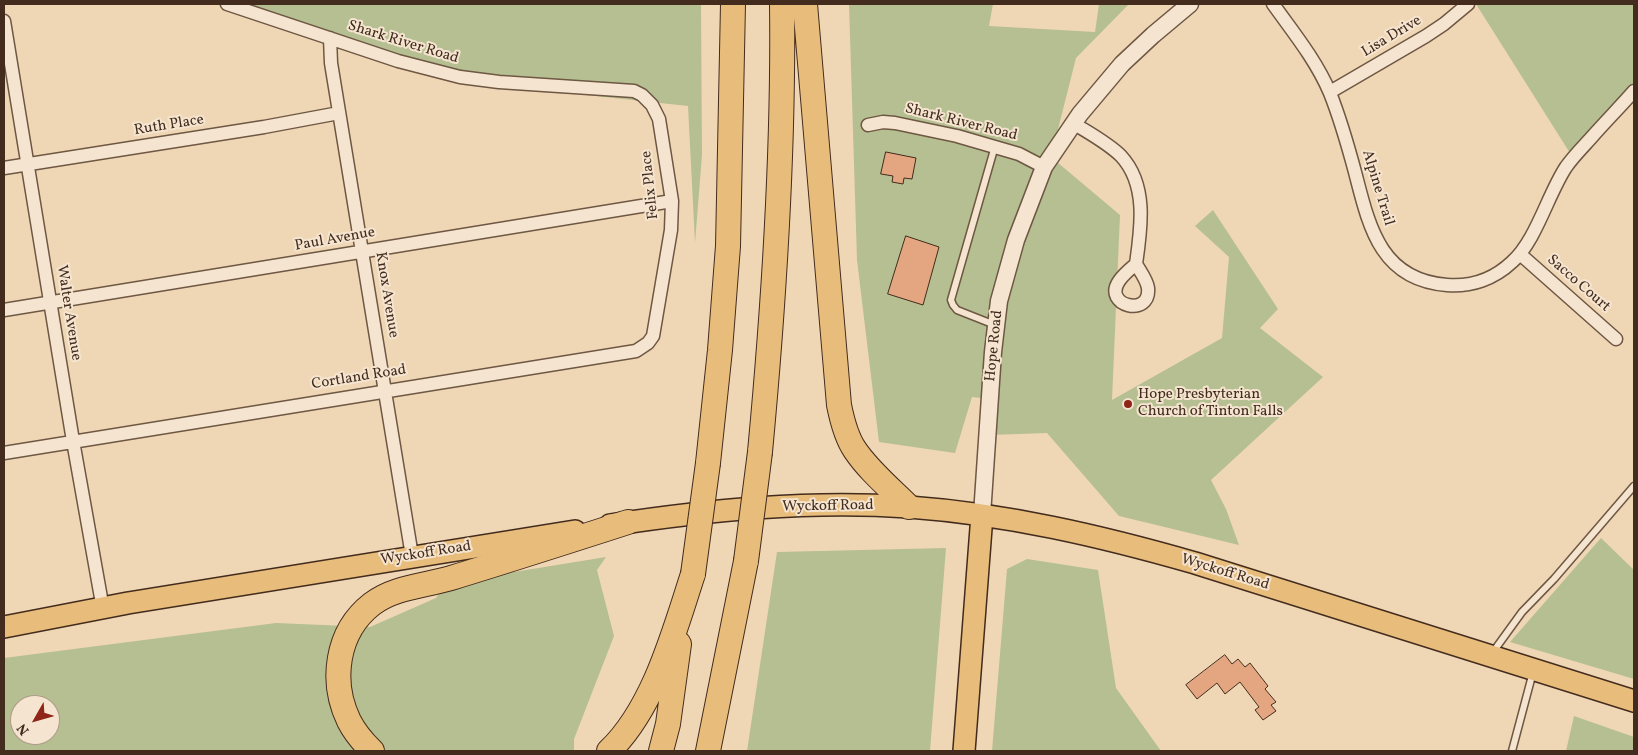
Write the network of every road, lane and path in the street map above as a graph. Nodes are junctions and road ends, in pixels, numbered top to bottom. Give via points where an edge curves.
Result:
1 (227, 4) edge
2 (733, 4) edge
3 (782, 4) edge
4 (805, 4) edge
5 (1190, 4) edge
6 (1272, 4) edge
7 (1468, 4) edge
8 (4, 21) edge
9 (330, 38) junction
10 (634, 91) joint
11 (1634, 91) edge
12 (1330, 92) junction
13 (339, 113) junction
14 (1073, 123) junction
15 (868, 125) dead end
16 (995, 146) junction
17 (27, 165) junction
18 (1044, 167) junction
19 (4, 168) edge
20 (672, 202) junction
21 (362, 252) junction
22 (1520, 254) junction
23 (1136, 264) dead end
24 (50, 303) junction
25 (4, 310) edge
26 (996, 326) junction
27 (1616, 339) dead end
28 (648, 344) joint
29 (385, 391) junction
30 (73, 441) junction
31 (4, 453) edge
32 (1634, 486) edge
33 (910, 507) junction
34 (982, 515) junction
35 (628, 522) junction
36 (412, 556) junction
37 (690, 583) junction
38 (103, 609) junction
39 (4, 627) edge
40 (1491, 655) junction
41 (1534, 668) junction
42 (1634, 701) edge
43 (372, 751) edge
44 (609, 751) edge
45 (661, 751) edge
46 (708, 751) edge
47 (964, 751) edge
48 (1512, 751) edge

1 - 9 street, Shark River Road
2 - 37 highway, bridge via 728,246 708,463
3 - 46 highway, bridge via 779,196 760,452 746,561
4 - 33 highway via 840,411 858,455
5 - 14 street, Hope Road via 1122,64
6 - 12 street, Alpine Trail via 1304,46
7 - 12 street, Lisa Drive via 1426,36
8 - 17 street, Walter Avenue
9 - 10 street, Shark River Road via 431,71 460,77
9 - 13 street, Knox Avenue
10 - 20 street, Felix Place via 652,106 659,119
11 - 22 street, Alpine Trail via 1567,166
12 - 22 street, Alpine Trail via 1367,218 1380,247 1391,261 1426,282 1462,285 1501,272
13 - 17 street, Ruth Place
13 - 21 street, Knox Avenue
14 - 18 street, Hope Road
14 - 23 street via 1120,156 1136,180 1140,201
15 - 16 street, Shark River Road via 896,123
16 - 18 street, Shark River Road
16 - 26 lane via 951,300 957,310
17 - 19 street, Ruth Place
17 - 24 street, Walter Avenue
18 - 26 street, Hope Road via 1006,270
20 - 21 street, Paul Avenue
20 - 28 street, Felix Place via 671,230 655,330
21 - 24 street, Paul Avenue
21 - 29 street, Knox Avenue
22 - 27 street, Sacco Court
24 - 25 street, Paul Avenue
24 - 30 street, Walter Avenue
26 - 34 street, Hope Road
28 - 29 street, Cortland Road via 636,351
29 - 30 street, Cortland Road
29 - 36 street, Knox Avenue
30 - 31 street, Cortland Road
30 - 38 street, Walter Avenue
32 - 40 lane via 1522,612
33 - 34 main road, Wyckoff Road
33 - 35 main road, Wyckoff Road via 857,505 740,509
34 - 40 main road, Wyckoff Road via 1127,543
34 - 47 main road, Hope Road
35 - 36 main road, Wyckoff Road
35 - 43 highway via 448,579 398,591 372,604 348,634 338,674 342,705 362,741
36 - 38 main road, Wyckoff Road
37 - 44 highway via 656,681 646,701
37 - 45 highway
38 - 39 main road, Wyckoff Road
40 - 41 main road, Wyckoff Road
41 - 42 main road, Wyckoff Road
41 - 48 lane

